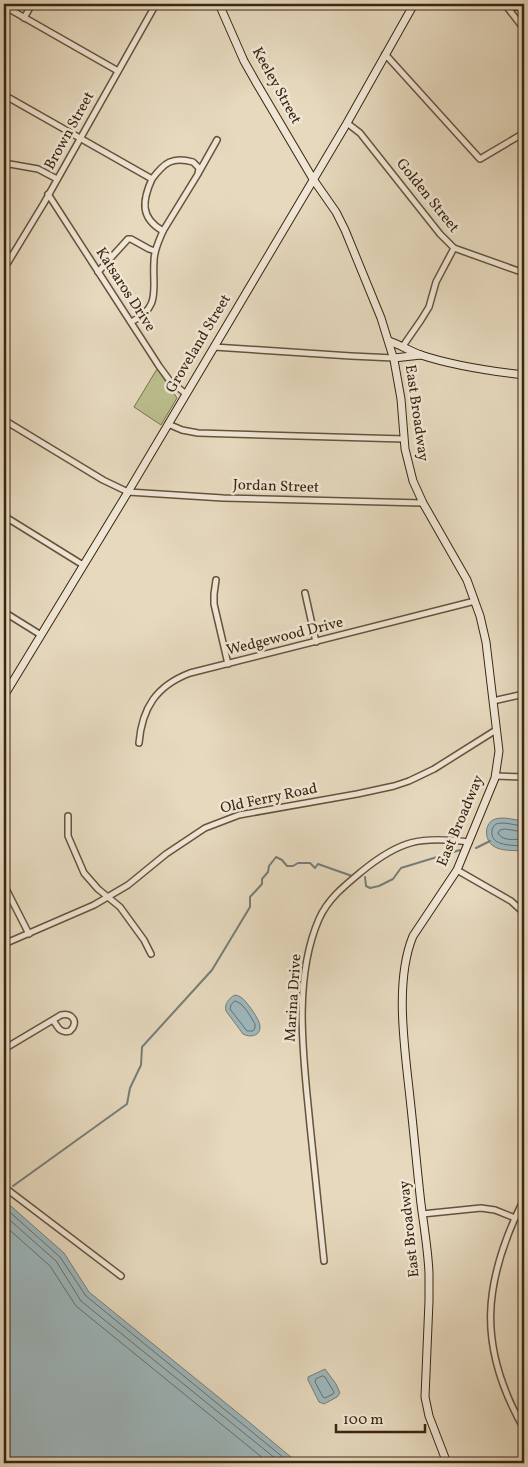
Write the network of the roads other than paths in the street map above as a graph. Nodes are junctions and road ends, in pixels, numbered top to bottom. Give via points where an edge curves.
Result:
1 (32, 4) edge
2 (156, 4) edge
3 (219, 4) edge
4 (414, 4) edge
5 (491, 4) edge
6 (4, 6) edge
7 (507, 7) junction
8 (524, 8) edge
9 (24, 18) junction
10 (524, 28) edge
11 (385, 54) junction
12 (118, 71) junction
13 (4, 95) edge
14 (347, 123) junction
15 (524, 134) edge
16 (80, 138) junction
17 (217, 140) dead end
18 (4, 163) edge
19 (198, 174) junction
20 (57, 178) junction
21 (313, 179) junction
22 (152, 180) junction
23 (48, 194) junction
24 (163, 231) junction
25 (454, 248) junction
26 (155, 251) junction
27 (4, 269) edge
28 (98, 272) junction
29 (524, 273) edge
30 (131, 322) junction
31 (389, 341) junction
32 (403, 346) junction
33 (214, 347) junction
34 (423, 355) junction
35 (394, 358) junction
36 (524, 375) edge
37 (186, 394) junction
38 (4, 420) edge
39 (168, 424) junction
40 (404, 439) junction
41 (128, 492) junction
42 (423, 503) junction
43 (4, 516) edge
44 (83, 565) junction
45 (216, 580) dead end
46 (305, 593) dead end
47 (476, 601) junction
48 (4, 612) edge
49 (41, 635) junction
50 (316, 642) junction
51 (228, 664) junction
52 (524, 694) edge
53 (4, 696) edge
54 (493, 701) junction
55 (496, 730) junction
56 (139, 743) dead end
57 (495, 776) junction
58 (524, 777) edge
59 (68, 816) dead end
60 (469, 842) junction
61 (458, 870) junction
62 (4, 885) edge
63 (108, 897) junction
64 (524, 913) edge
65 (29, 934) junction
66 (4, 944) edge
67 (151, 954) dead end
68 (53, 1020) dead end
69 (4, 1049) edge
70 (4, 1187) edge
71 (524, 1199) edge
72 (422, 1214) junction
73 (515, 1218) junction
74 (324, 1261) dead end
75 (121, 1276) dead end
76 (524, 1430) edge
77 (447, 1463) edge

1 - 9 street
2 - 12 street, Brown Street
3 - 21 street, Keeley Street via 252,76
4 - 11 street, Groveland Street
5 - 7 street
6 - 9 street
7 - 8 street
7 - 10 street
9 - 12 street
11 - 14 street, Groveland Street
11 - 15 street via 480,159
12 - 16 street, Brown Street
13 - 16 street
14 - 21 street, Groveland Street
14 - 25 street, Golden Street via 360,133
16 - 20 street, Brown Street
16 - 22 street
17 - 19 street
18 - 20 street via 38,169
19 - 22 street via 198,167 193,162 176,159 164,165
19 - 24 street
20 - 23 street, Brown Street
21 - 31 street, East Broadway via 346,230
21 - 33 street, Groveland Street
22 - 24 street via 146,193 145,211 152,223
23 - 27 street, Brown Street
23 - 28 street, Katsaros Drive
24 - 26 street
25 - 29 street
25 - 32 street, Golden Street via 436,282 429,307
26 - 28 street via 128,239
26 - 30 street via 152,300 146,313
28 - 30 street, Katsaros Drive
30 - 37 street, Katsaros Drive via 170,381
31 - 32 street
31 - 35 street, East Broadway
32 - 34 street
33 - 35 street
33 - 37 street, Groveland Street
34 - 35 street
34 - 36 street
35 - 40 street, East Broadway
37 - 39 street, Groveland Street
38 - 41 street
39 - 40 street via 198,433
39 - 41 street, Groveland Street
40 - 42 street, East Broadway via 413,481
41 - 42 street, Jordan Street
41 - 44 street, Groveland Street
42 - 47 street, East Broadway
43 - 44 street
44 - 49 street, Groveland Street
45 - 51 street via 214,604
46 - 50 street
47 - 50 street, Wedgewood Drive
47 - 54 street, East Broadway via 486,642
48 - 49 street
49 - 53 street, Groveland Street
50 - 51 street, Wedgewood Drive
51 - 56 street, Wedgewood Drive via 181,676 160,692 148,707
52 - 54 street
54 - 55 street, East Broadway
55 - 57 street, East Broadway via 499,751
55 - 63 street, Old Ferry Road via 434,769 402,784 239,815 205,828
57 - 58 street
57 - 60 street, East Broadway
59 - 63 street via 68,836 84,873
60 - 61 street, East Broadway
60 - 74 street, Marina Drive via 421,841 387,852 335,895 324,909 314,932 306,966 303,1041
61 - 64 street
61 - 72 street, East Broadway via 413,936 404,967 403,1030
62 - 65 street
63 - 65 street, Old Ferry Road
63 - 67 street via 120,907
65 - 66 street, Old Ferry Road
68 - 69 street
70 - 75 street
71 - 73 street
72 - 73 street via 481,1208
72 - 77 street, East Broadway via 429,1272 425,1396
73 - 76 street via 494,1279 491,1329 500,1379

